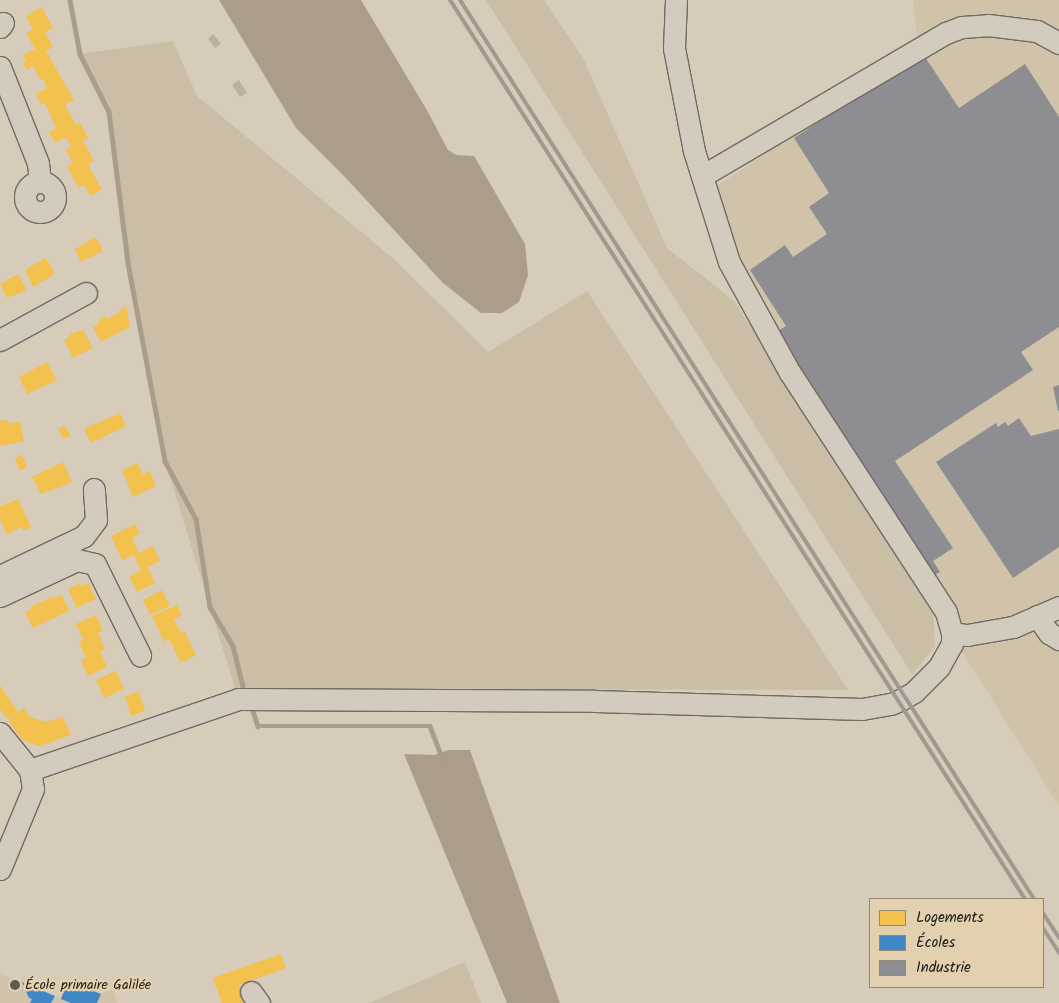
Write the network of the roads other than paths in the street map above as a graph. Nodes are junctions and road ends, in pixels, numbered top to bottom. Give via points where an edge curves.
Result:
1 (676, 0) edge
2 (1059, 43) edge
3 (0, 67) edge
4 (702, 176) junction
5 (40, 182) dead end
6 (86, 293) dead end
7 (0, 340) edge
8 (94, 489) dead end
9 (0, 576) edge
10 (0, 596) edge
11 (1059, 607) edge
12 (1037, 616) junction
13 (952, 633) junction
14 (1059, 639) edge
15 (140, 655) dead end
16 (0, 733) edge
17 (30, 770) junction
18 (0, 869) edge

1 - 4 street via 674,48
2 - 4 street via 1037,31 988,25 962,27 946,33
3 - 5 street via 38,163
4 - 13 street via 729,262 762,325 939,600
6 - 7 street
8 - 9 street via 96,520 84,536
10 - 15 street via 77,560 95,564
11 - 12 street
12 - 13 street via 1013,627 967,635
12 - 14 street via 1049,633
13 - 17 street via 947,656 927,680 902,699 881,707 238,699
16 - 17 street
17 - 18 street via 33,789

